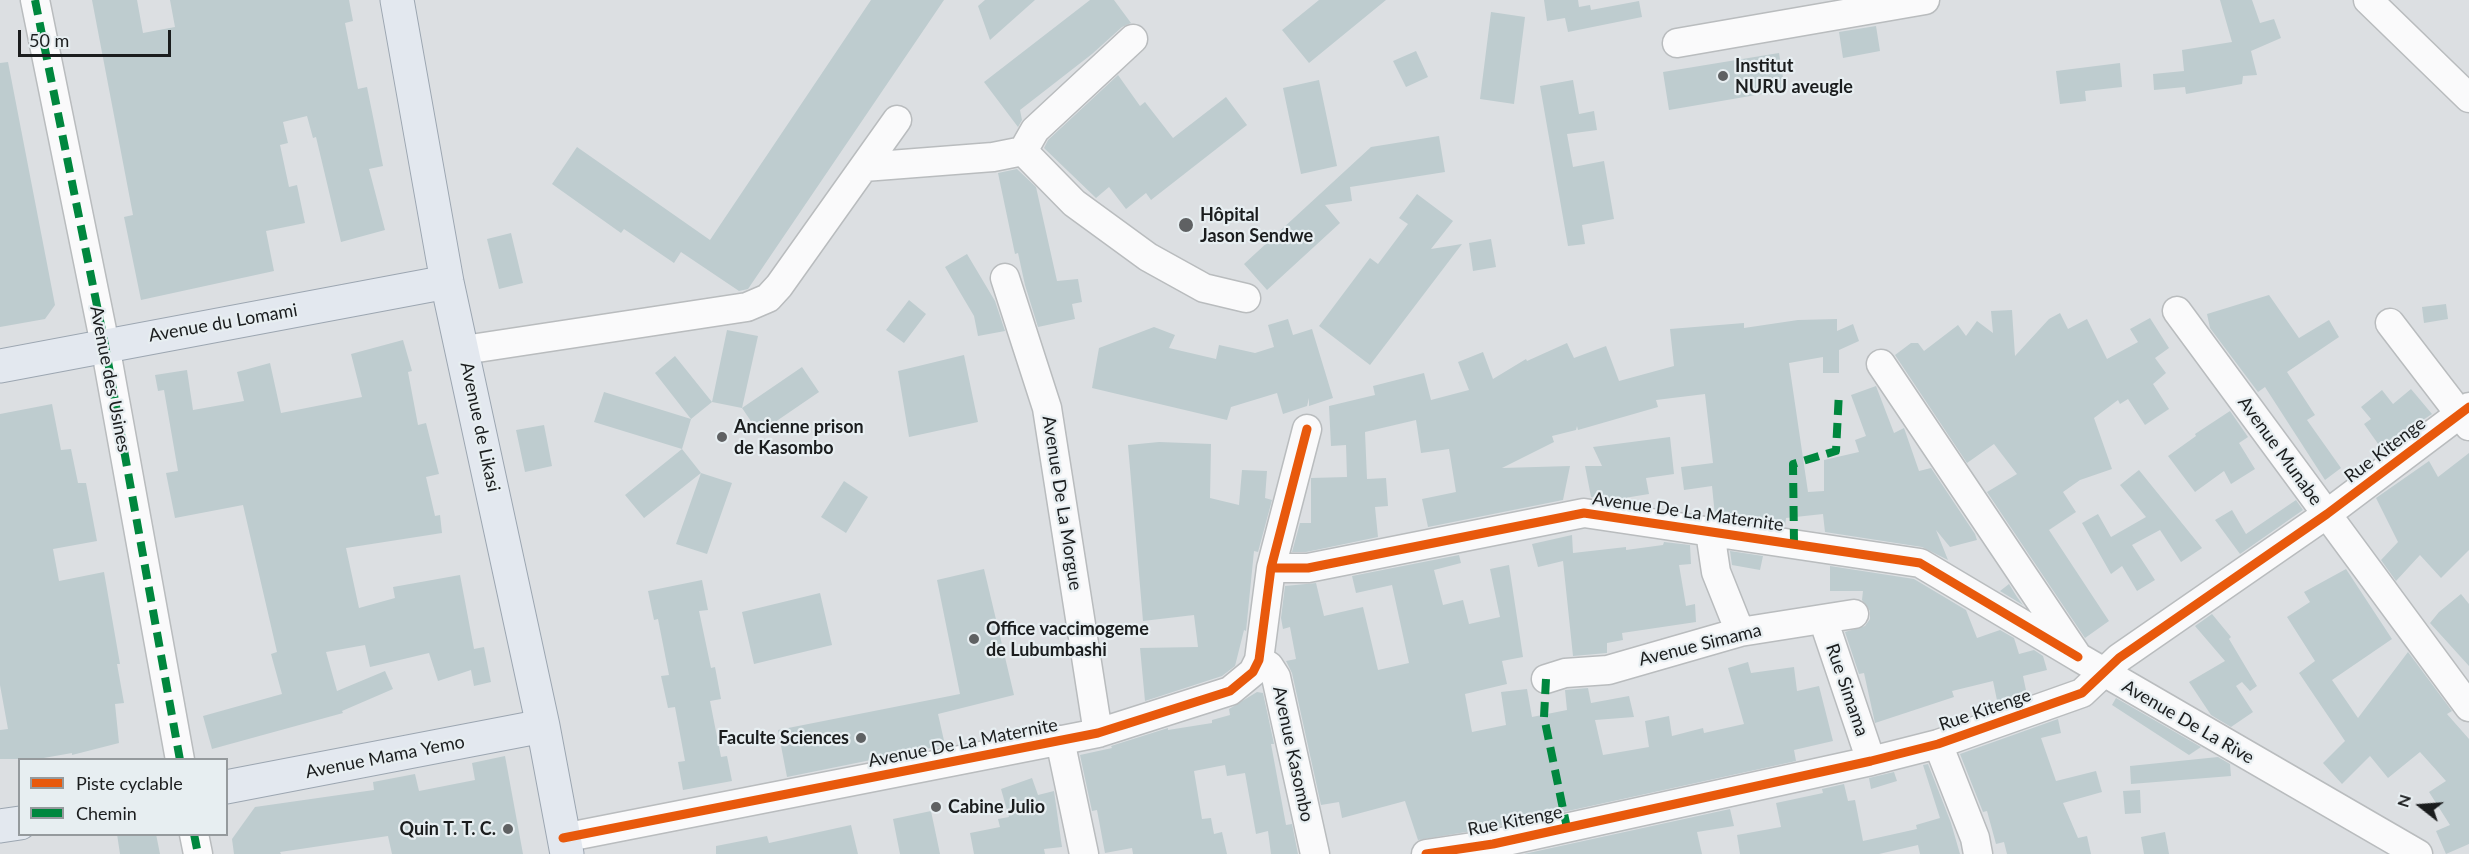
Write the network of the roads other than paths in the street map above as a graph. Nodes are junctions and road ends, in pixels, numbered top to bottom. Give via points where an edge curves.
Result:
1 (35, 0) edge
2 (397, 0) edge
3 (1924, 0) edge
4 (2368, 0) edge
5 (1133, 39) dead end
6 (1677, 43) dead end
7 (2469, 98) edge
8 (897, 120) dead end
9 (1023, 151) junction
10 (864, 167) junction
11 (1005, 278) dead end
12 (447, 282) junction
13 (1246, 298) dead end
14 (2177, 311) dead end
15 (2390, 323) dead end
16 (105, 345) junction
17 (464, 350) junction
18 (1881, 364) dead end
19 (0, 366) edge
20 (2466, 416) edge
21 (1307, 429) dead end
22 (2327, 514) junction
23 (1710, 531) junction
24 (1271, 568) junction
25 (1854, 614) dead end
26 (1823, 619) junction
27 (1740, 632) junction
28 (2078, 657) junction
29 (1259, 660) junction
30 (2104, 674) junction
31 (1546, 679) dead end
32 (2469, 707) edge
33 (543, 726) junction
34 (1098, 733) junction
35 (1060, 740) junction
36 (1938, 744) junction
37 (180, 758) edge
38 (1871, 761) junction
39 (228, 787) edge
40 (18, 823) edge
41 (0, 826) edge
42 (194, 836) edge
43 (565, 846) edge
44 (198, 854) edge
45 (1084, 854) edge
46 (1315, 854) edge
47 (1426, 854) edge
48 (1978, 854) edge
49 (2418, 854) edge

1 - 16 street, Avenue des Usines
2 - 12 main road, Avenue de Likasi
3 - 6 street
4 - 7 street
5 - 9 street via 1035,130
8 - 10 street
9 - 10 street
9 - 13 street via 1074,203 1148,257 1204,288
10 - 17 street via 768,298 747,307
11 - 34 street, Avenue De La Morgue via 1047,408
12 - 16 main road, Avenue du Lomami
12 - 17 main road, Avenue de Likasi
14 - 22 street, Avenue Munabe
15 - 20 street
16 - 19 main road, Avenue du Lomami
16 - 37 street, Avenue des Usines
17 - 33 main road, Avenue de Likasi
18 - 28 street, Avenue De La Rive
20 - 22 street, Rue Kitenge
21 - 24 street
22 - 30 street, Rue Kitenge via 2119,658
22 - 32 street, Avenue Munabe
23 - 24 street, Avenue De La Maternite via 1584,513 1308,568
23 - 27 street via 1716,572
23 - 28 street, Avenue De La Maternite via 1920,563
24 - 29 street
25 - 26 street, Avenue Simama
26 - 27 street, Avenue Simama
26 - 38 street, Rue Simama
27 - 31 street, Avenue Simama via 1608,670 1566,673
28 - 30 street, Avenue De La Rive
29 - 34 street, Avenue De La Maternite via 1253,672 1230,691
29 - 46 street, Avenue Kasombo via 1276,677
30 - 36 street, Rue Kitenge via 2082,693
30 - 49 street, Avenue De La Rive
33 - 39 main road, Avenue Mama Yemo
33 - 43 main road, Avenue de Likasi
34 - 35 street, Avenue De La Maternite
35 - 43 street, Avenue De La Maternite
35 - 45 street
36 - 38 street, Rue Kitenge
36 - 48 street
38 - 47 street, Rue Kitenge via 1503,842
40 - 41 main road
42 - 44 street

